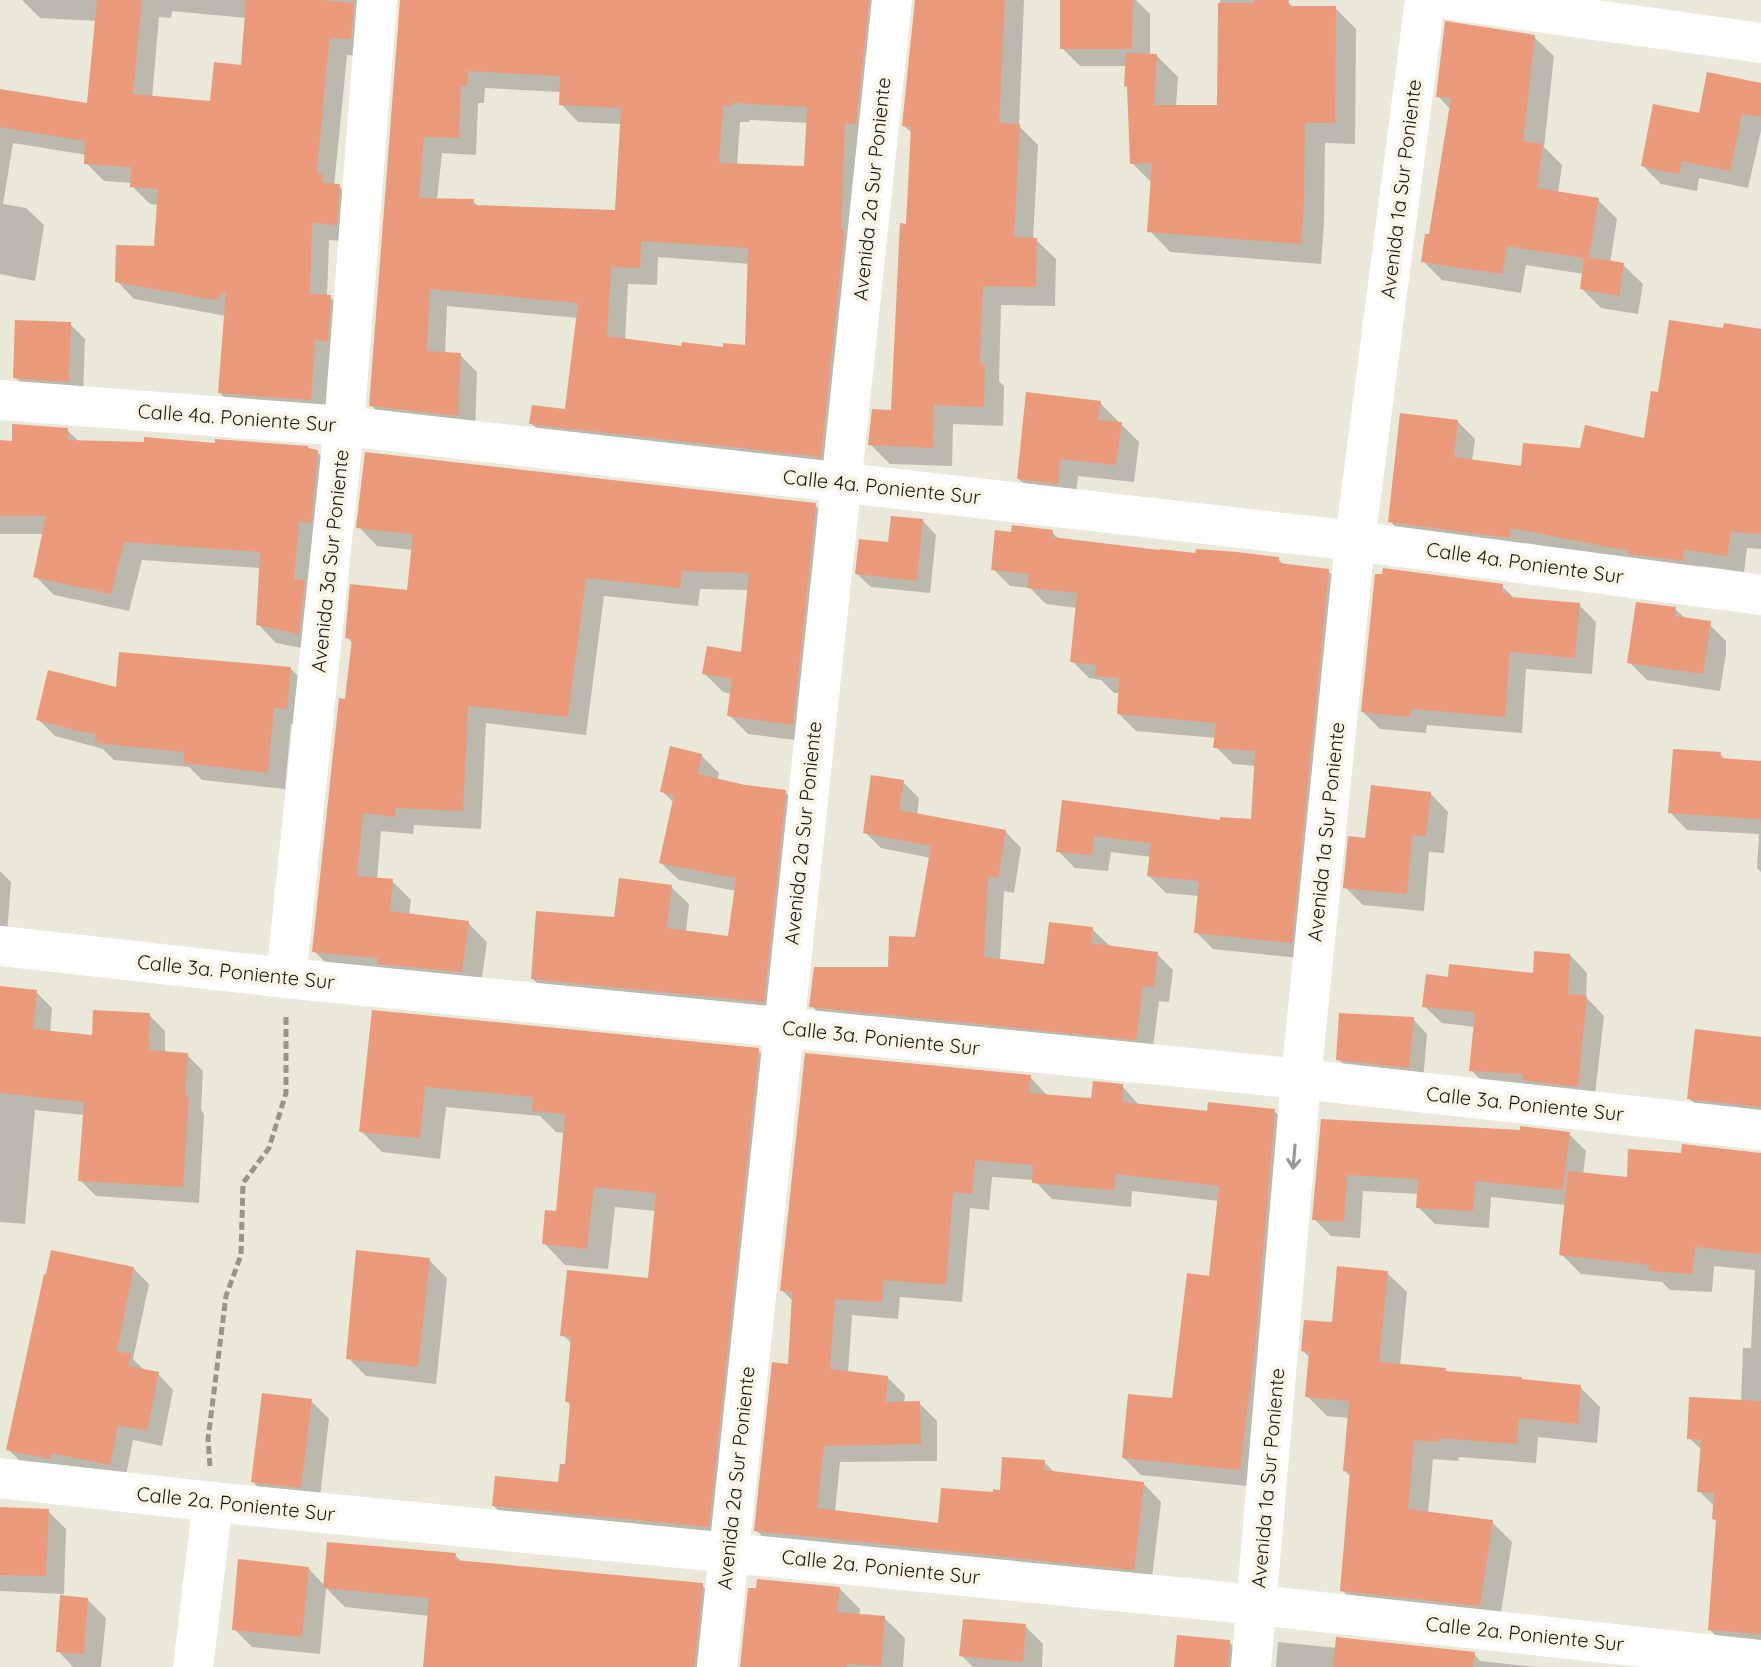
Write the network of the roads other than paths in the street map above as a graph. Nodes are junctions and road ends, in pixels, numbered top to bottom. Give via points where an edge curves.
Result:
1 (377, 0) edge
2 (892, 0) edge
3 (1425, 0) edge
4 (1452, 0) edge
5 (1761, 43) edge
6 (0, 400) edge
7 (344, 426) junction
8 (840, 483) junction
9 (1355, 541) junction
10 (1761, 595) edge
11 (0, 946) edge
12 (286, 978) junction
13 (783, 1028) junction
14 (1301, 1079) junction
15 (1761, 1130) edge
16 (0, 1478) edge
17 (213, 1502) junction
18 (729, 1552) junction
19 (1257, 1605) junction
20 (1761, 1660) edge
21 (193, 1667) edge
22 (717, 1667) edge
23 (1251, 1667) edge

1 - 7 street, Avenida 3a Sur Poniente
2 - 8 street, Avenida 2a Sur Poniente
3 - 9 street, Avenida 1a Sur Poniente
4 - 5 street
6 - 7 street, Calle 4a. Poniente Sur
7 - 8 street, Calle 4a. Poniente Sur
7 - 12 street, Avenida 3a Sur Poniente
8 - 9 street, Calle 4a. Poniente Sur
8 - 13 street, Avenida 2a Sur Poniente
9 - 10 street, Calle 4a. Poniente Sur
9 - 14 street, Avenida 1a Sur Poniente
11 - 12 street, Calle 3a. Poniente Sur
12 - 13 street, Calle 3a. Poniente Sur
13 - 14 street, Calle 3a. Poniente Sur
13 - 18 street, Avenida 2a Sur Poniente
14 - 15 street, Calle 3a. Poniente Sur
14 -> 19 street, Avenida 1a Sur Poniente
16 - 17 street, Calle 2a. Poniente Sur
17 - 18 street, Calle 2a. Poniente Sur
17 - 21 street
18 - 19 street, Calle 2a. Poniente Sur
18 - 22 street, Avenida 2a Sur Poniente
19 - 20 street, Calle 2a. Poniente Sur
19 - 23 street, Avenida 1a Sur Poniente

